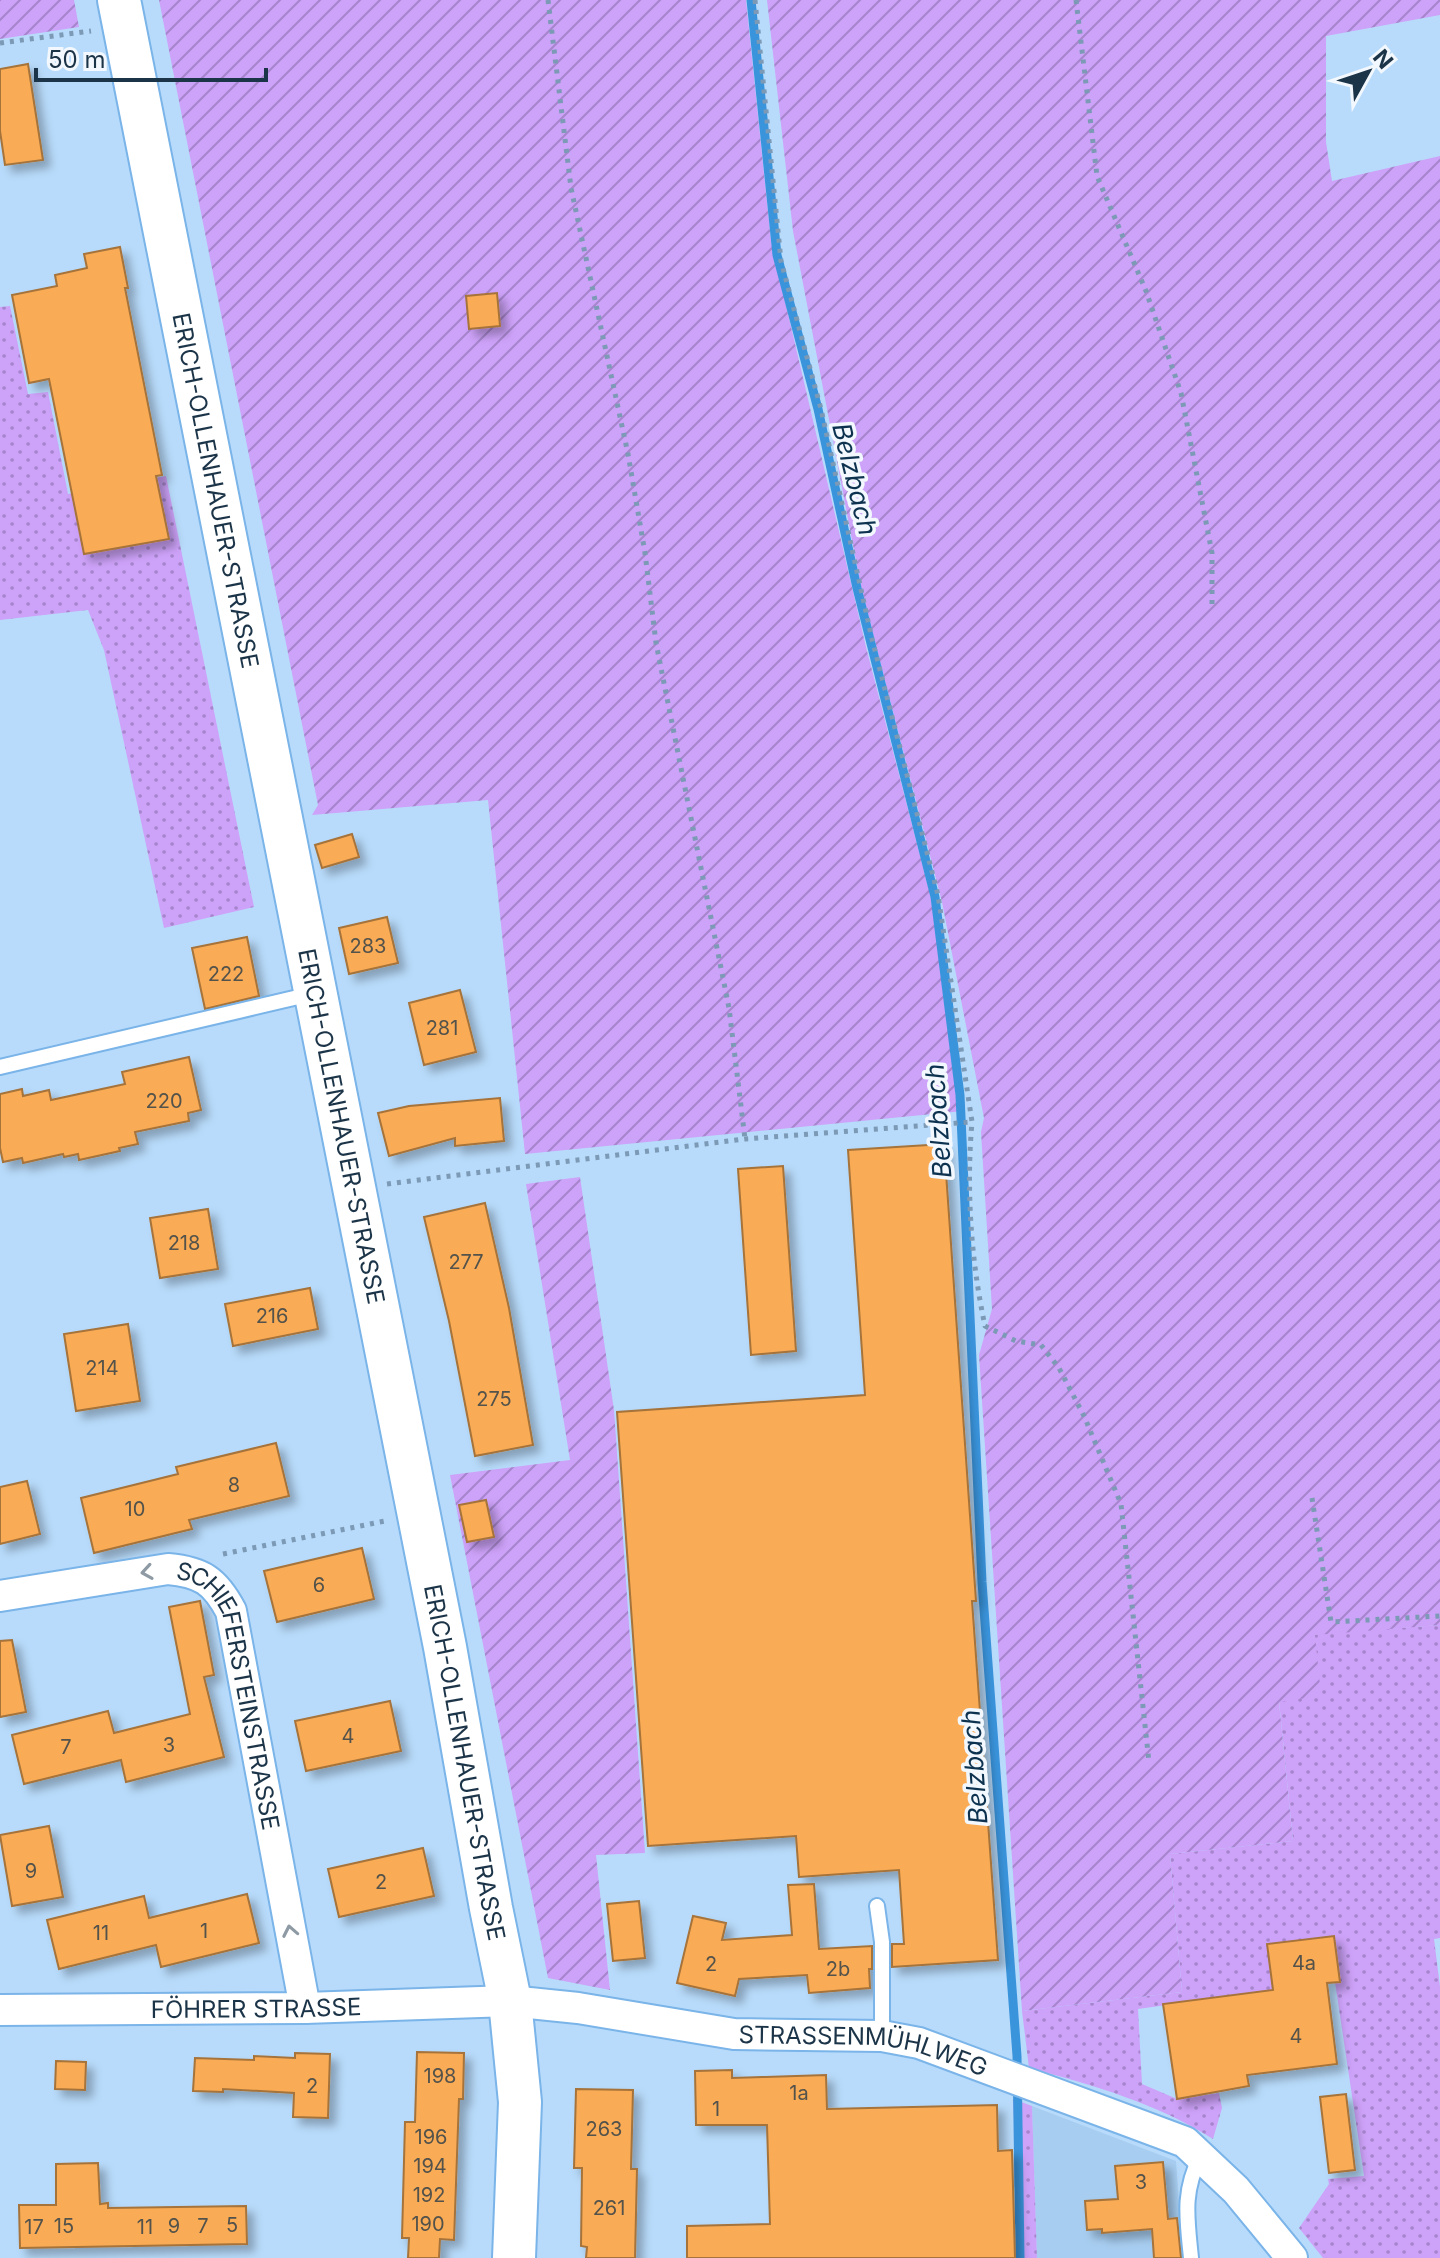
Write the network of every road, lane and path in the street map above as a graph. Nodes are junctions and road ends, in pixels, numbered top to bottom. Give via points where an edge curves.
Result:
1 (548, 0) edge
2 (755, 0) edge
3 (1076, 0) edge
4 (121, 13) edge
5 (0, 43) edge
6 (1212, 604) dead end
7 (316, 993) junction
8 (0, 1067) edge
9 (972, 1122) junction
10 (745, 1139) junction
11 (355, 1189) junction
12 (1312, 1498) dead end
13 (384, 1521) dead end
14 (204, 1578) junction
15 (0, 1596) edge
16 (1440, 1616) edge
17 (1149, 1762) dead end
18 (877, 1906) dead end
19 (510, 2001) junction
20 (305, 2008) junction
21 (0, 2010) edge
22 (882, 2036) junction
23 (1201, 2155) junction
24 (514, 2258) edge
25 (1191, 2258) edge
26 (1292, 2258) edge

1 - 10 path via 571,188 628,454 656,643 729,1008
2 - 9 path via 781,261 938,895
3 - 6 path via 1097,176 1146,291 1181,393 1212,553
4 - 5 path
4 - 7 street, ERICH-OLLENHAUER-STRASSE
7 - 8 lane
7 - 11 street, ERICH-OLLENHAUER-STRASSE
9 - 10 path
9 - 17 path via 972,1208 985,1326 1016,1341 1041,1345 1059,1368 1121,1504
10 - 11 path
11 - 19 street, ERICH-OLLENHAUER-STRASSE
12 - 16 path via 1331,1622
13 - 14 path via 215,1555
14 -> 15 street, SCHIEFERSTEINSTRASSE via 168,1569
20 -> 14 street, SCHIEFERSTEINSTRASSE via 231,1611 220,1591
18 - 22 lane
19 - 20 street, FÖHRER STRASSE
19 - 22 street, STRASSENMÜHLWEG via 734,2034
19 - 24 street, ERICH-OLLENHAUER-STRASSE via 520,2102
20 - 21 street, FÖHRER STRASSE
22 - 23 street, STRASSENMÜHLWEG via 919,2043 1168,2134
23 - 25 lane via 1186,2197
23 - 26 street, STRASSENMÜHLWEG

